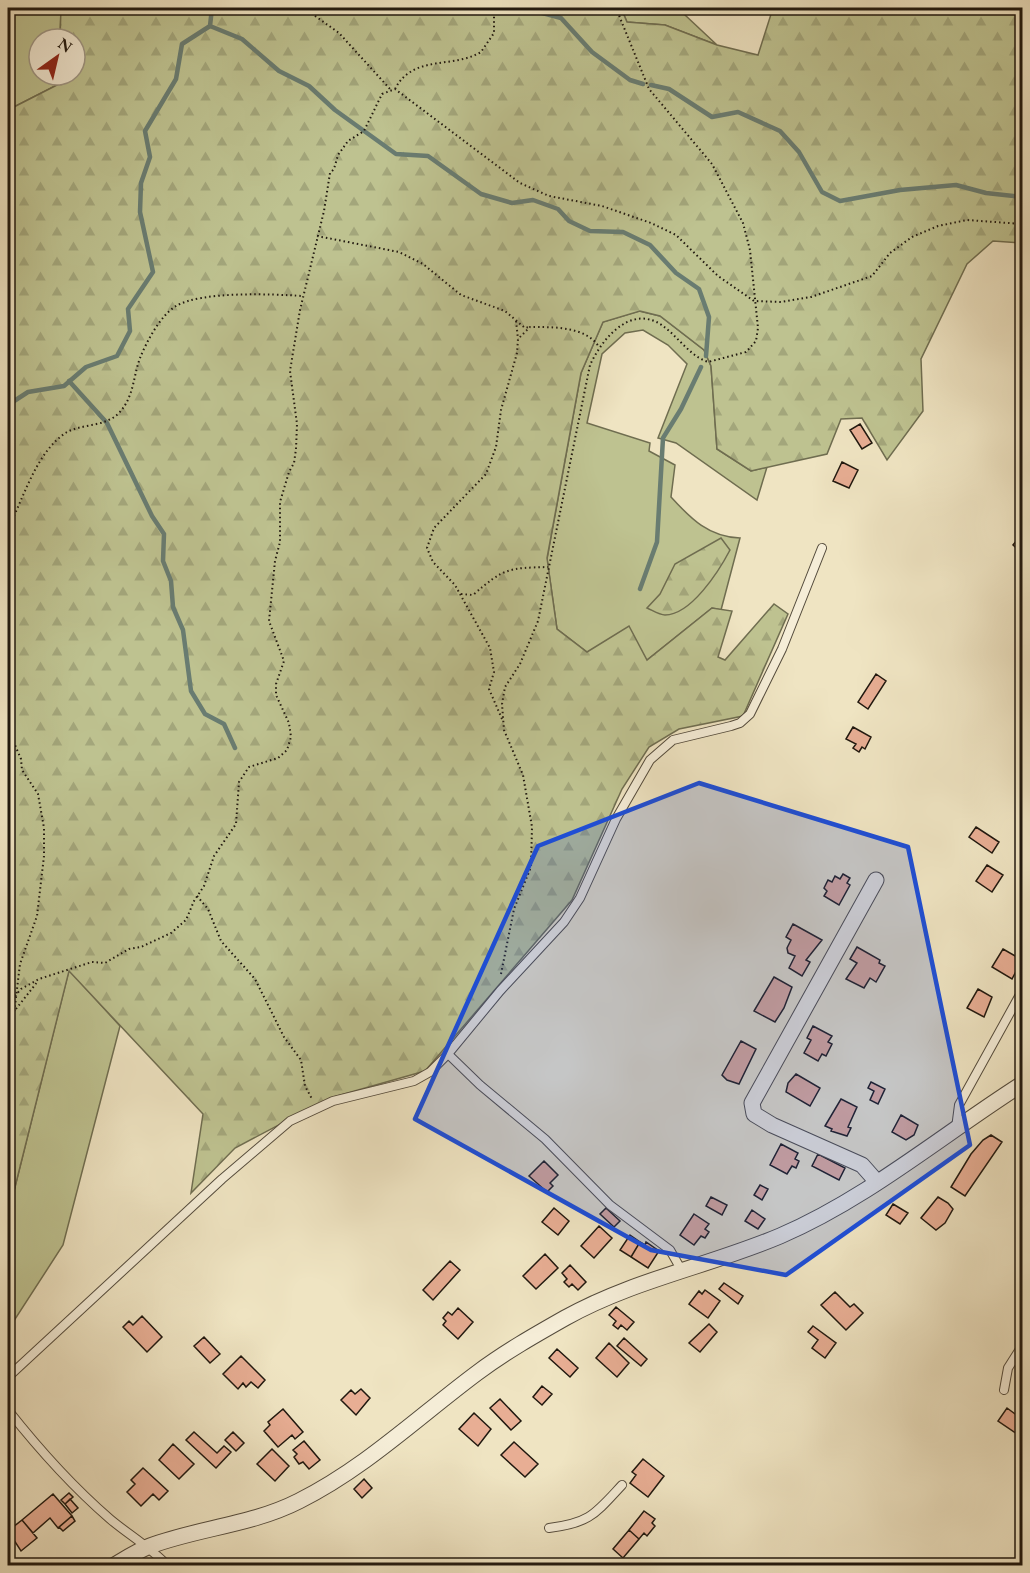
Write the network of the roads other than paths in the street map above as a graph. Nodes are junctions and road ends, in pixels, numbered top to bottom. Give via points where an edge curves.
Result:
1 (822, 548) dead end
2 (876, 880) dead end
3 (1023, 991) edge
4 (448, 1054) junction
5 (1023, 1084) edge
6 (956, 1129) junction
7 (877, 1182) junction
8 (682, 1270) junction
9 (1023, 1346) edge
10 (8, 1377) edge
11 (1004, 1390) dead end
12 (8, 1410) edge
13 (622, 1485) dead end
14 (549, 1528) dead end
15 (149, 1546) junction
16 (113, 1566) edge
17 (168, 1566) edge

1 - 4 lane via 782,649 750,714 740,723 673,740 650,760 564,922
2 - 7 street via 752,1103 754,1114 862,1165
3 - 6 lane via 959,1104
4 - 8 lane via 545,1140 610,1205 670,1250
4 - 10 lane via 414,1081 333,1101 290,1121
5 - 6 street
6 - 7 street
7 - 8 street via 778,1236
8 - 15 street via 598,1300 520,1345 478,1372 357,1468 324,1488 252,1519
9 - 11 lane via 1008,1368
12 - 15 lane via 89,1499 112,1521
13 - 14 lane via 592,1517 569,1526
15 - 16 street
15 - 17 lane

